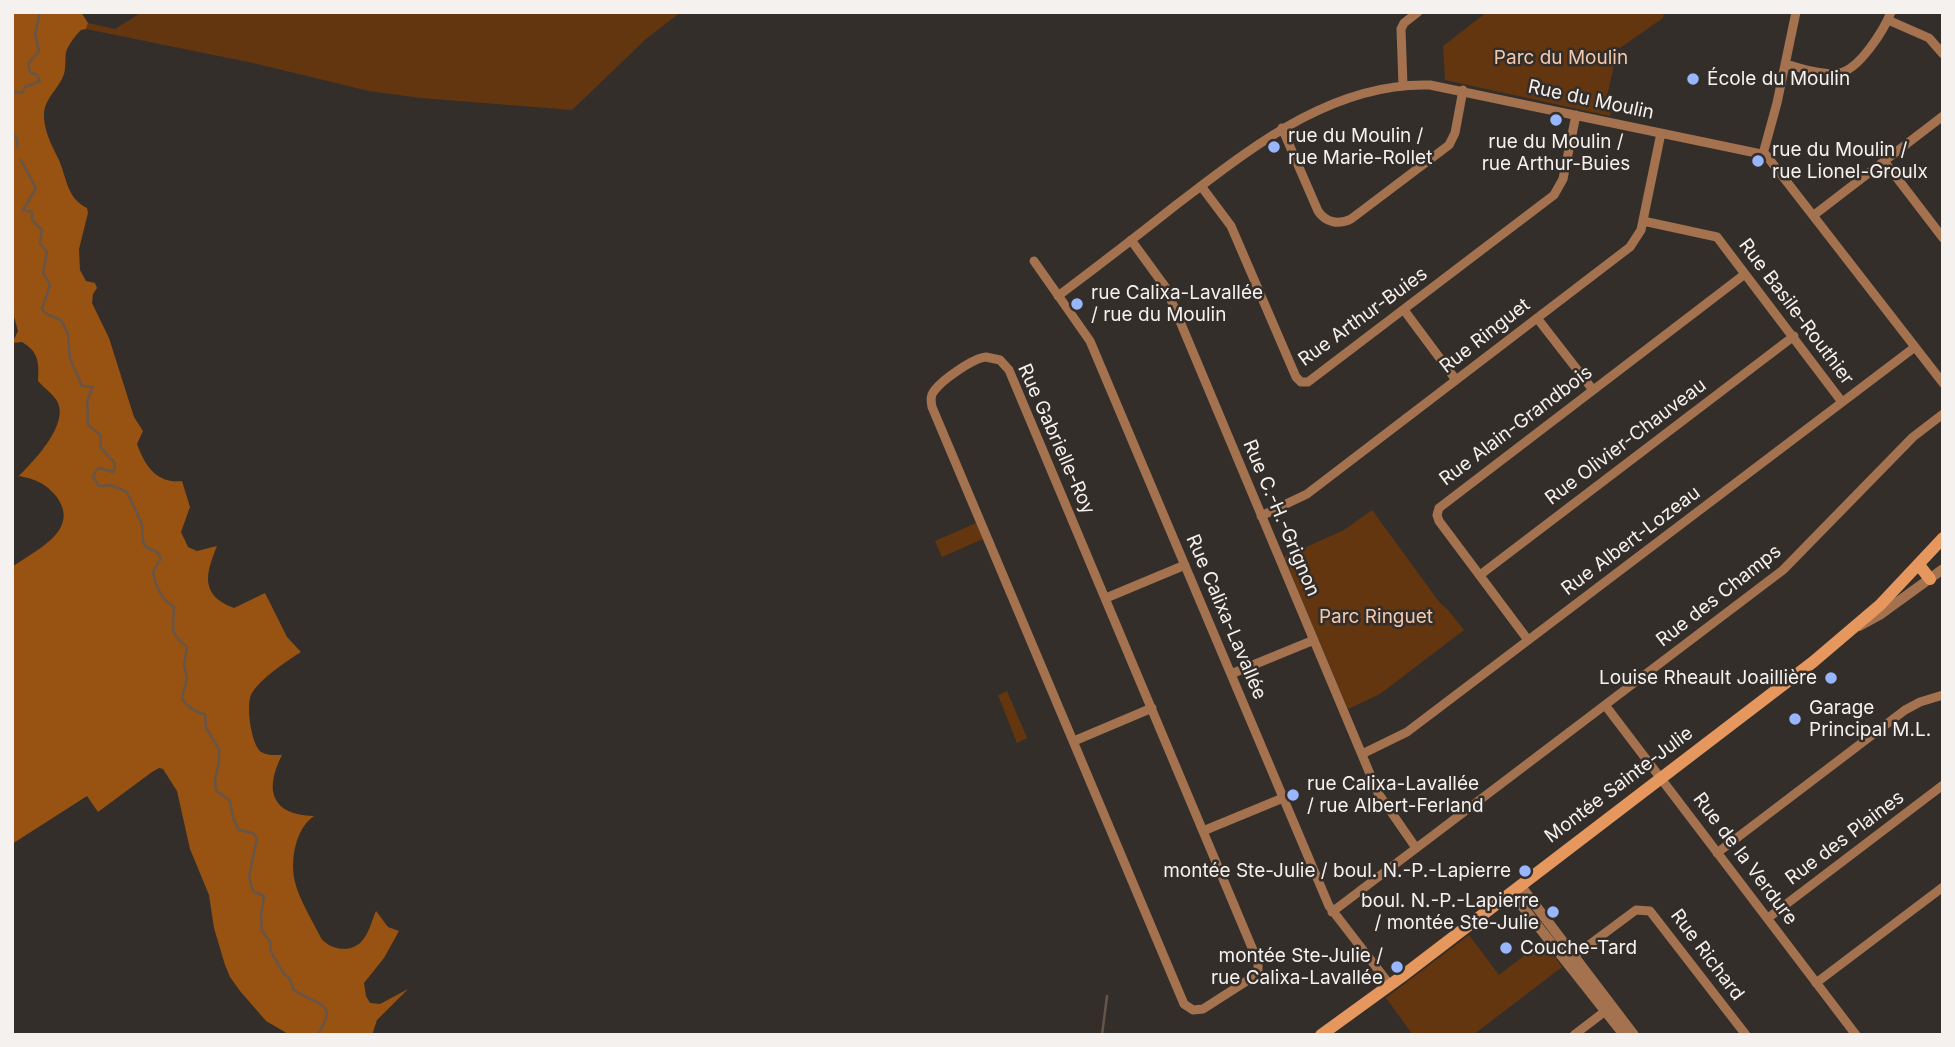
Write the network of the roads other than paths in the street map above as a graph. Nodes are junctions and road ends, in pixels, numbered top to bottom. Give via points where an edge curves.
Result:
1 (1418, 12) edge
2 (1796, 12) edge
3 (1889, 16) edge
4 (1943, 54) edge
5 (1785, 64) junction
6 (1404, 85) junction
7 (1463, 90) junction
8 (1576, 115) junction
9 (1943, 116) edge
10 (1282, 128) junction
11 (1661, 133) junction
12 (1763, 154) junction
13 (1884, 161) junction
14 (1201, 186) junction
15 (1814, 215) junction
16 (1643, 221) junction
17 (1939, 227) edge
18 (1943, 238) edge
19 (1131, 240) junction
20 (1034, 261) dead end
21 (1745, 274) junction
22 (1058, 296) junction
23 (1404, 310) junction
24 (1538, 318) junction
25 (1794, 336) junction
26 (1915, 348) junction
27 (1456, 380) junction
28 (1943, 383) edge
29 (1593, 390) junction
30 (1842, 402) junction
31 (1943, 414) edge
32 (1261, 516) junction
33 (1943, 538) edge
34 (1185, 565) junction
35 (1919, 565) junction
36 (1943, 569) edge
37 (1480, 575) junction
38 (1930, 579) junction
39 (1106, 598) junction
40 (1853, 629) junction
41 (1314, 640) junction
42 (1528, 640) junction
43 (1231, 674) junction
44 (1943, 695) edge
45 (1605, 705) junction
46 (1152, 708) junction
47 (1074, 741) junction
48 (1362, 754) junction
49 (1661, 777) junction
50 (1943, 785) edge
51 (1283, 798) junction
52 (1203, 831) junction
53 (1416, 848) junction
54 (1717, 853) junction
55 (1943, 887) edge
56 (1516, 889) junction
57 (1332, 912) junction
58 (1768, 918) junction
59 (1570, 958) junction
60 (1816, 983) junction
61 (1390, 985) junction
62 (1609, 1008) junction
63 (1321, 1035) edge
64 (1574, 1035) edge
65 (1624, 1035) edge
66 (1634, 1035) edge
67 (1746, 1035) edge
68 (1856, 1035) edge

1 - 6 street via 1401,29
2 - 5 street
3 - 4 street via 1929,38
3 - 5 street via 1864,55 1844,72
5 - 12 street
6 - 7 street, Rue du Moulin
6 - 10 street, Rue du Moulin via 1350,98
7 - 8 street, Rue du Moulin
7 - 10 street via 1449,145 1342,222 1319,214
8 - 11 street, Rue du Moulin
8 - 23 street, Rue Arthur-Buies via 1557,192
9 - 13 street
10 - 14 street, Rue du Moulin
11 - 12 street, Rue du Moulin
11 - 16 street, Rue Ringuet
12 - 15 street
13 - 15 street
13 - 17 street
14 - 19 street, Rue du Moulin
14 - 23 street, Rue Arthur-Buies via 1231,226 1299,381 1312,380
15 - 26 street
16 - 21 street, Rue Basile-Routhier via 1713,235
16 - 24 street, Rue Ringuet via 1630,247
17 - 18 street
19 - 22 street, Rue du Moulin
19 - 32 street, Rue C.-H.-Grignon via 1163,283
20 - 22 street, Rue Calixa-Lavallée
21 - 25 street, Rue Basile-Routhier
21 - 29 street, Rue Alain-Grandbois
22 - 34 street, Rue Calixa-Lavallée via 1090,341
23 - 27 street
24 - 27 street, Rue Ringuet
24 - 29 street
25 - 30 street, Rue Basile-Routhier
25 - 37 street, Rue Olivier-Chauveau
26 - 28 street
26 - 30 street, Rue Albert-Lozeau
27 - 32 street, Rue Ringuet via 1307,494
29 - 37 street, Rue Alain-Grandbois via 1439,508 1438,521
30 - 42 street, Rue Albert-Lozeau
31 - 45 street, Rue des Champs via 1916,434 1786,568
32 - 41 street, Rue C.-H.-Grignon
33 - 35 main road
34 - 39 street
34 - 43 street, Rue Calixa-Lavallée
35 - 38 main road
35 - 40 main road
36 - 38 street, Montée Sainte-Julie
37 - 42 street, Rue Alain-Grandbois
38 - 40 street, Montée Sainte-Julie
39 - 46 street, Rue Gabrielle-Roy
39 - 47 street, Rue Gabrielle-Roy via 1009,370 994,357 975,359 937,388 932,404
40 - 49 main road, Montée Sainte-Julie
41 - 43 street
41 - 48 street, Rue C.-H.-Grignon
42 - 48 street, Rue Albert-Lozeau via 1403,736
43 - 51 street, Rue Calixa-Lavallée
44 - 54 street via 1905,710
45 - 49 street, Rue de la Verdure
45 - 53 street, Rue des Champs
46 - 47 street
46 - 52 street, Rue Gabrielle-Roy
47 - 52 street, Rue Gabrielle-Roy via 1182,998 1196,1010 1248,981 1259,967
48 - 53 street, Rue C.-H.-Grignon via 1381,799
49 - 54 street, Rue de la Verdure
49 - 56 main road, Montée Sainte-Julie
50 - 58 street, Rue des Plaines
51 - 52 street
51 - 57 street, Rue Calixa-Lavallée
53 - 57 street, Rue des Champs
54 - 58 street, Rue de la Verdure
55 - 60 street
56 - 59 street
56 - 61 main road, Montée Sainte-Julie
57 - 61 street, Rue Calixa-Lavallée
58 - 60 street, Rue de la Verdure
59 - 62 street
59 - 67 street, Rue Richard via 1636,910 1650,911
60 - 68 street, Rue de la Verdure
61 - 63 main road, Montée Sainte-Julie
62 - 64 street
62 - 65 street
62 - 66 street

